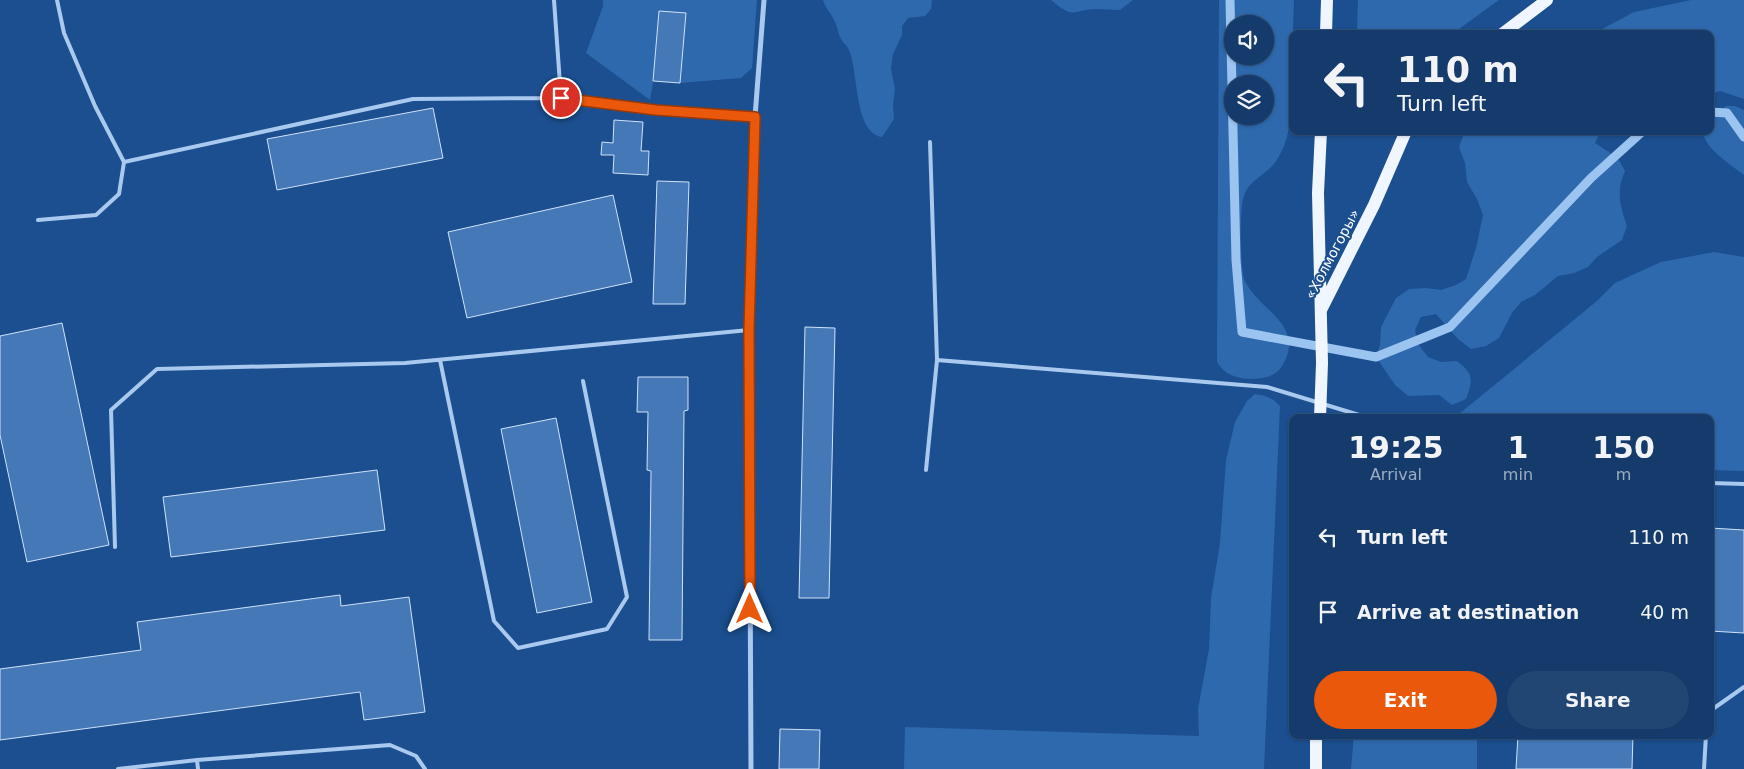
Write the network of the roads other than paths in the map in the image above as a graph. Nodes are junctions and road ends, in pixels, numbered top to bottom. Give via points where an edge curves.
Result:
1 (57, 0) edge
2 (554, 0) edge
3 (764, 0) edge
4 (1327, 0) edge
5 (1547, 0) edge
6 (1326, 30) edge
7 (1507, 30) edge
8 (561, 98) junction
9 (755, 117) junction
10 (1321, 135) edge
11 (1404, 135) edge
12 (930, 142) dead end
13 (124, 162) junction
14 (38, 220) dead end
15 (1320, 312) junction
16 (749, 330) junction
17 (440, 360) junction
18 (937, 360) junction
19 (583, 381) dead end
20 (1320, 403) junction
21 (1320, 414) edge
22 (1356, 414) edge
23 (926, 470) dead end
24 (1714, 484) edge
25 (1744, 484) edge
26 (115, 547) dead end
27 (1744, 687) edge
28 (1714, 708) edge
29 (1316, 739) edge
30 (1706, 739) edge
31 (197, 760) junction
32 (118, 769) edge
33 (198, 769) edge
34 (424, 769) edge
35 (751, 769) edge
36 (1316, 769) edge
37 (1704, 769) edge

1 - 13 lane via 64,33 95,106
2 - 8 lane
3 - 9 street
4 - 6 main road
5 - 7 main road
8 - 9 lane via 656,110
8 - 13 lane via 413,99
9 - 16 street
10 - 15 main road, «Холмогоры» via 1318,193
11 - 15 main road, «Холмогоры» via 1374,205
12 - 18 lane
13 - 14 lane via 119,194 96,215
15 - 20 main road
16 - 17 lane
16 - 35 street
17 - 19 lane via 494,621 518,648 607,629 627,597
17 - 26 lane via 157,369 111,410
18 - 20 lane via 1267,387
18 - 23 lane
20 - 21 main road
20 - 22 lane
24 - 25 lane
27 - 28 lane
29 - 36 main road
30 - 37 lane
31 - 32 lane
31 - 33 lane
31 - 34 lane via 390,745 416,756

